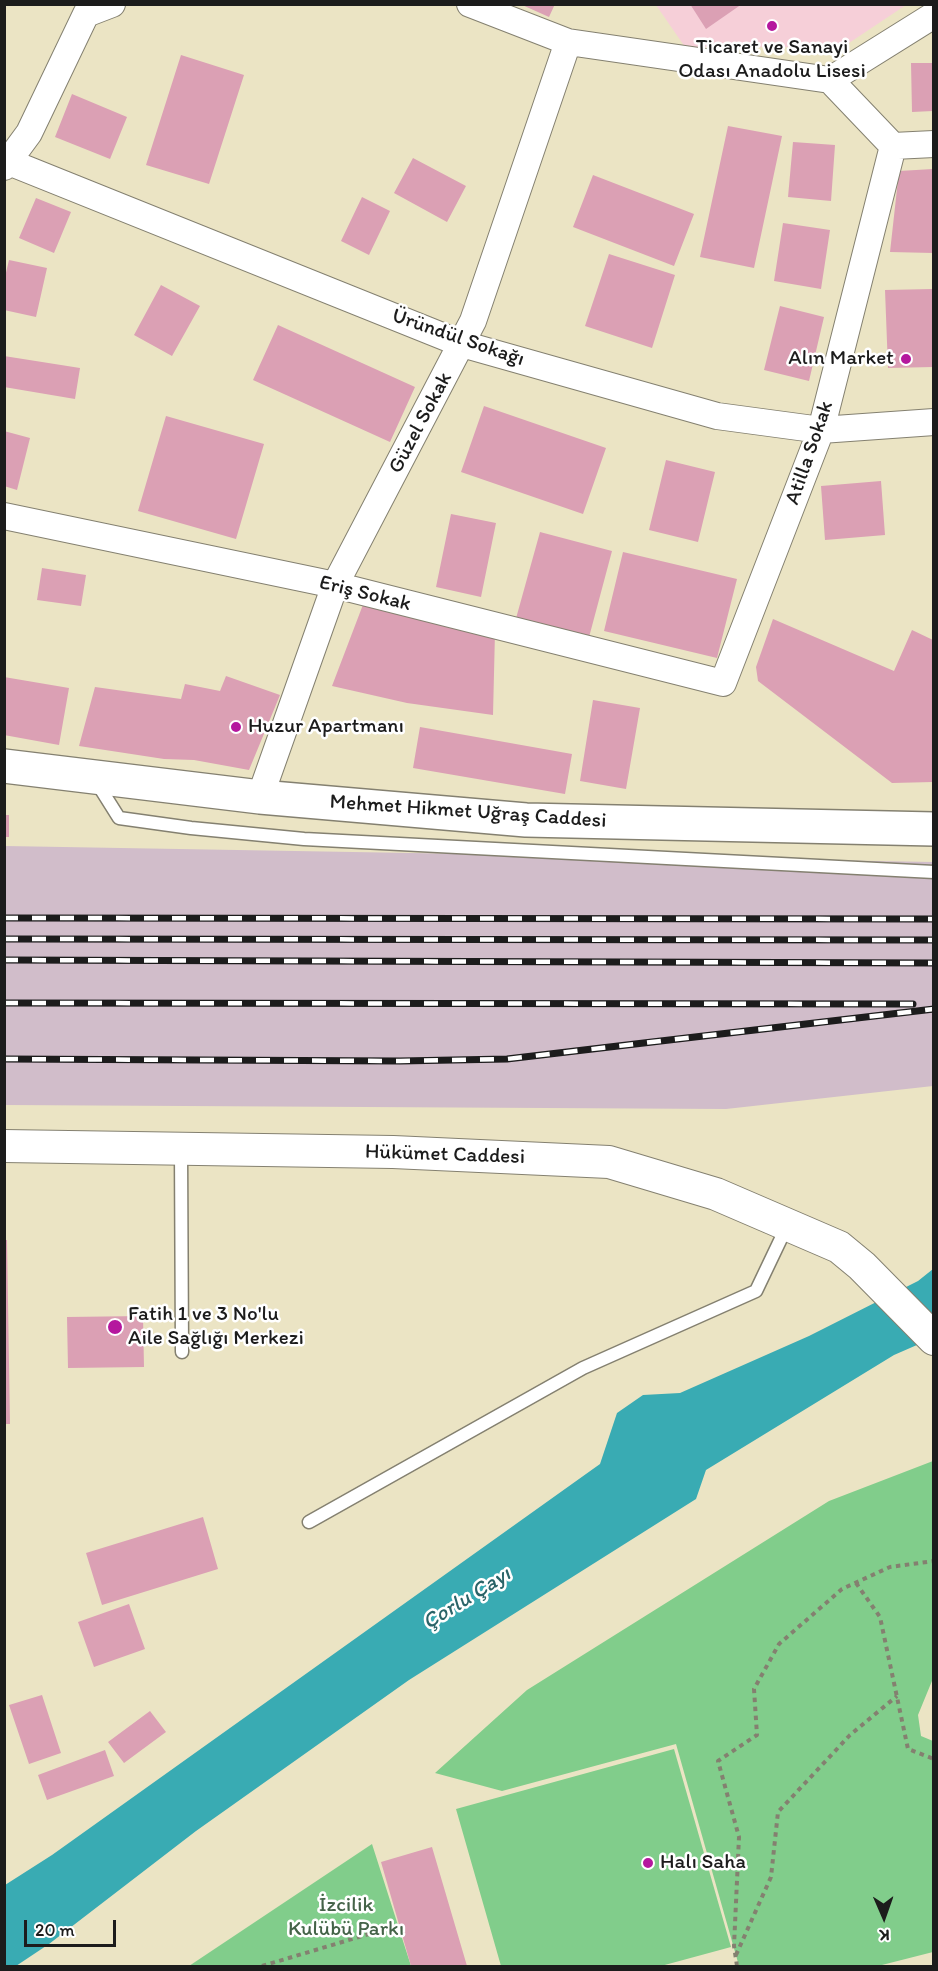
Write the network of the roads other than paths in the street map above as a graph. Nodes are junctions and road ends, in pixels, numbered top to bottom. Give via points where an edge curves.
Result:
1 (112, 4) edge
2 (470, 4) edge
3 (933, 15) edge
4 (568, 42) junction
5 (830, 80) junction
6 (933, 144) edge
7 (893, 146) junction
8 (6, 162) edge
9 (462, 344) junction
10 (933, 422) edge
11 (821, 430) junction
12 (4, 516) edge
13 (335, 585) junction
14 (723, 683) joint
15 (4, 766) edge
16 (93, 777) junction
17 (260, 797) junction
18 (933, 829) edge
19 (933, 872) edge
20 (4, 1146) edge
21 (181, 1149) junction
22 (788, 1225) junction
23 (933, 1339) edge
24 (182, 1352) dead end
25 (309, 1522) dead end

1 - 8 street via 86,14 28,133
2 - 4 street
3 - 5 street
4 - 5 street
4 - 9 street, Güzel Sokak
5 - 7 street
6 - 7 street
7 - 11 street, Atilla Sokak
8 - 9 street, Üründül Sokağı
9 - 11 street, Üründül Sokağı via 717,416
9 - 13 street, Güzel Sokak
10 - 11 street, Üründül Sokağı
11 - 14 street, Atilla Sokak
12 - 13 street, Eriş Sokak
13 - 14 street, Eriş Sokak
13 - 17 street, Güzel Sokak
15 - 16 main road, Mehmet Hikmet Uğraş Caddesi
16 - 17 main road, Mehmet Hikmet Uğraş Caddesi
16 - 19 lane via 119,818 191,828 315,840
17 - 18 main road, Mehmet Hikmet Uğraş Caddesi via 526,820
20 - 21 street, Hükümet Caddesi
21 - 22 street, Hükümet Caddesi via 393,1152 609,1162 716,1194
21 - 24 lane
22 - 23 street, Hükümet Caddesi via 839,1247
22 - 25 lane via 756,1291 583,1368

